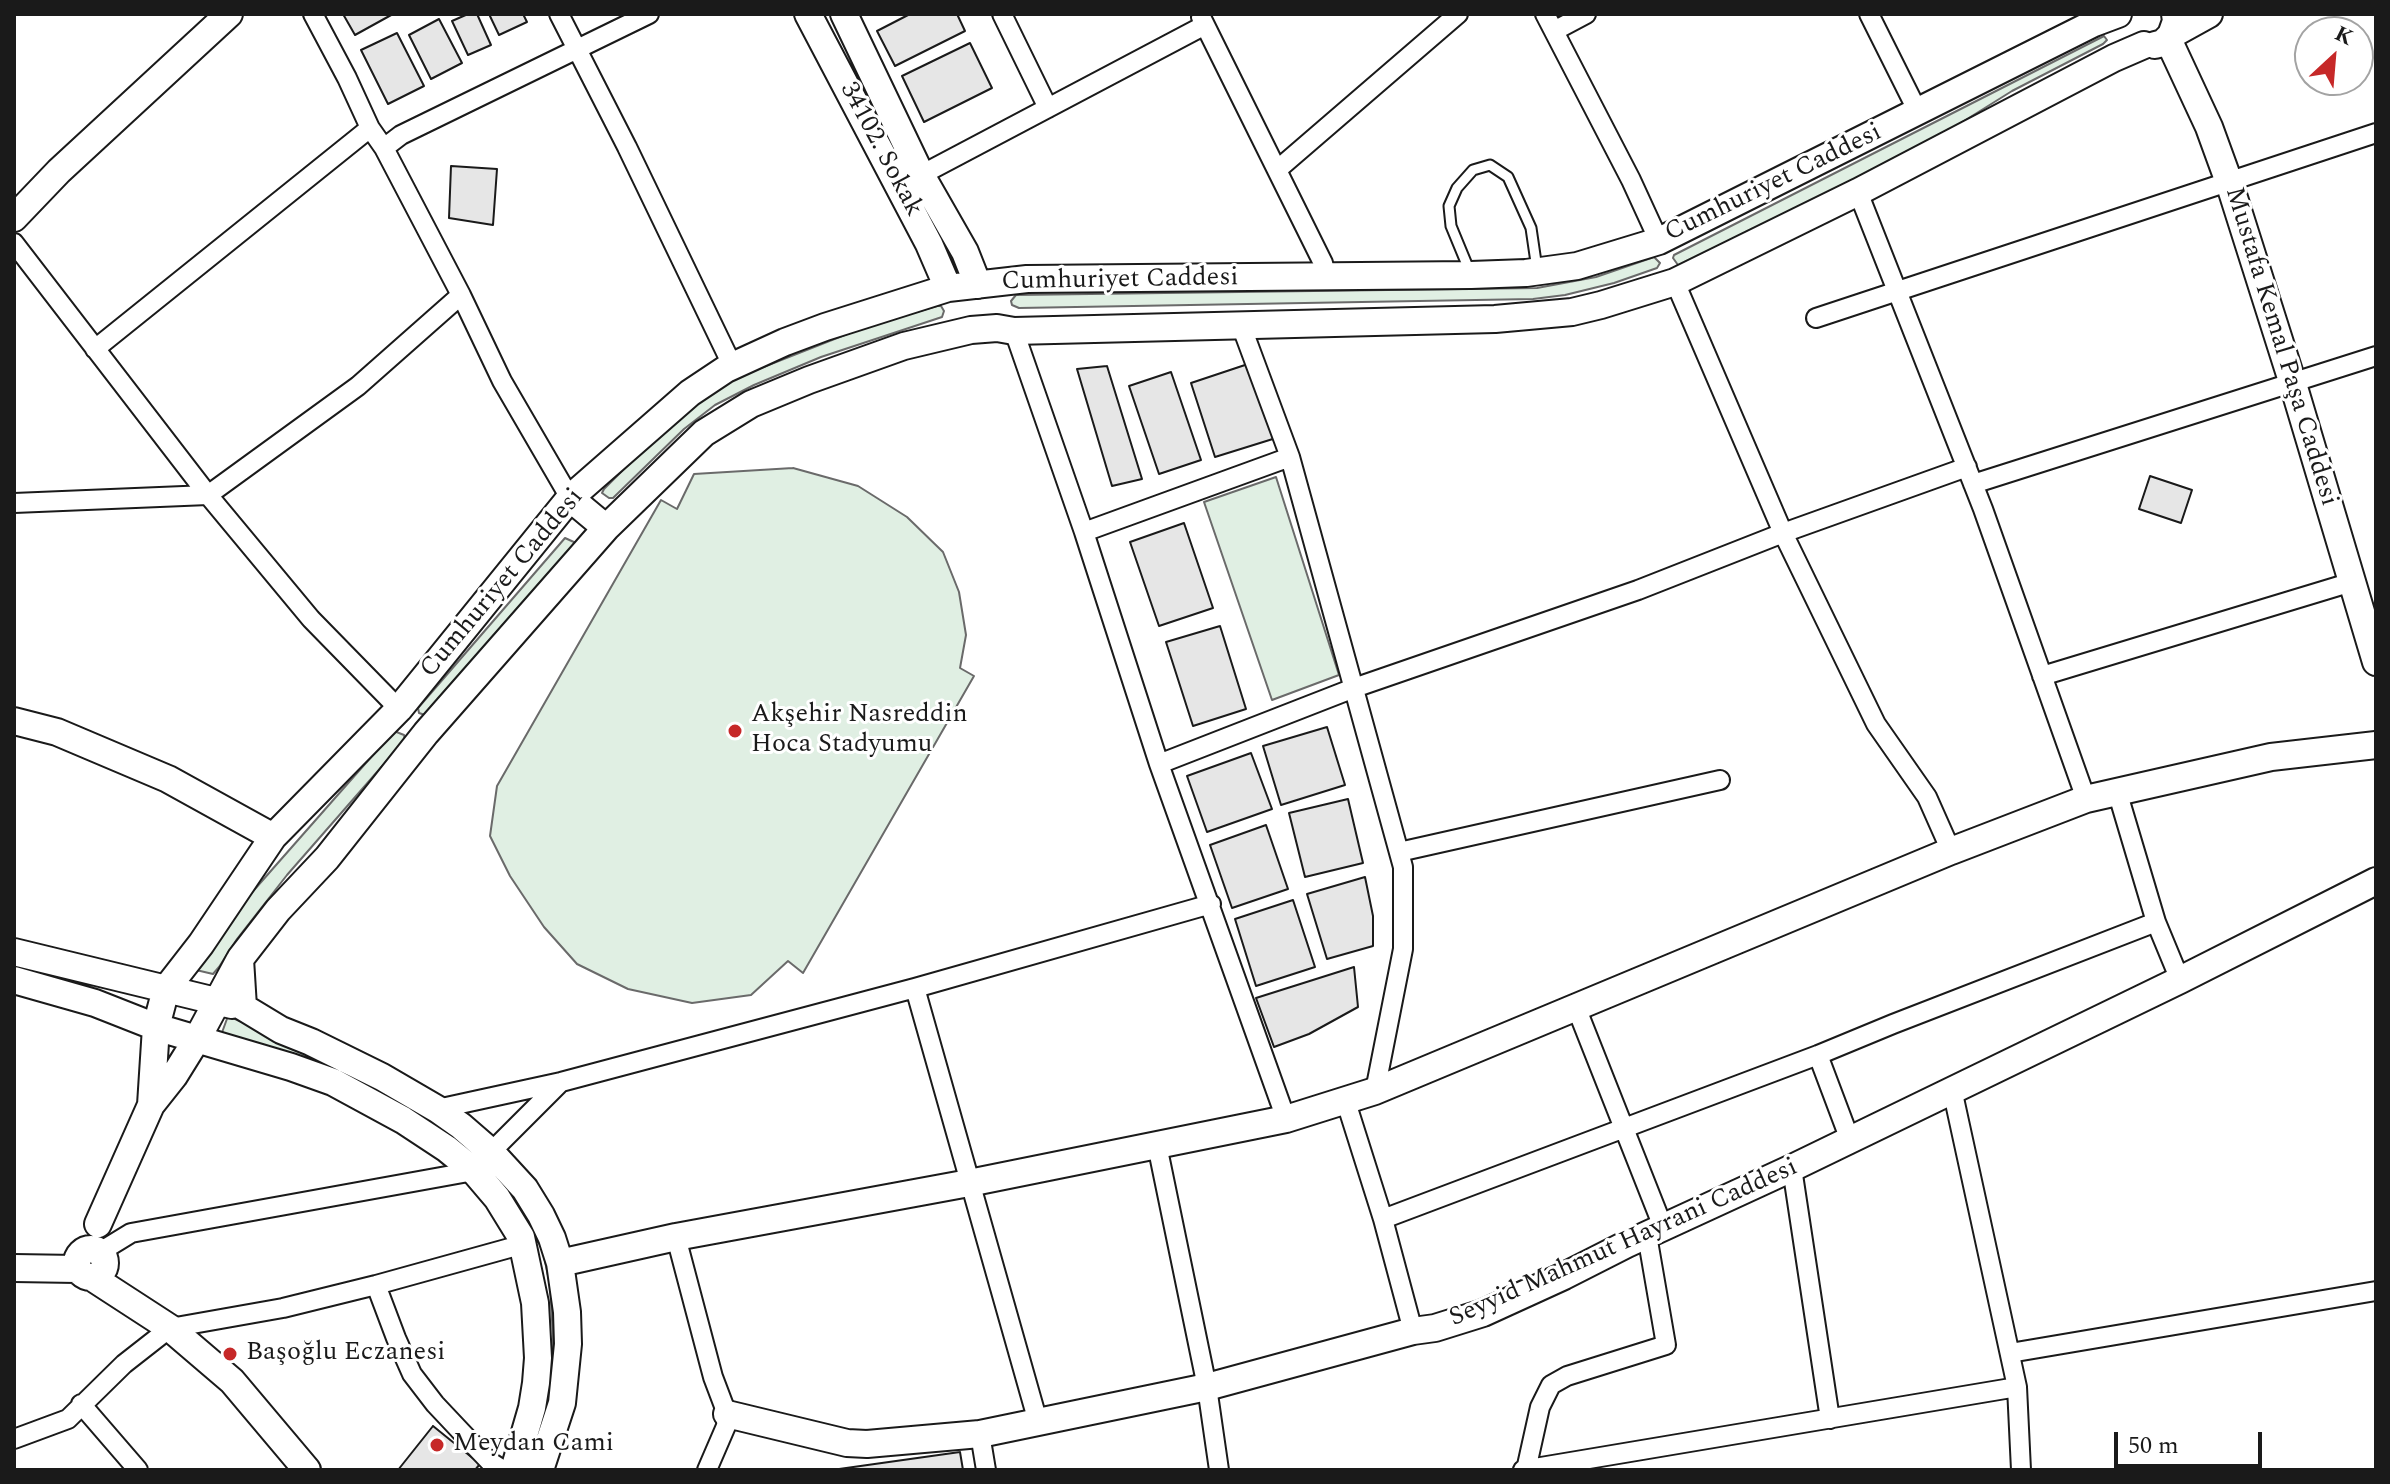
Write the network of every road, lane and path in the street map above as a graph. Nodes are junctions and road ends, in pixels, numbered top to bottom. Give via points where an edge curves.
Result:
1 (229, 14) edge
2 (313, 14) edge
3 (559, 14) edge
4 (649, 14) edge
5 (808, 14) edge
6 (844, 14) edge
7 (1002, 14) edge
8 (1458, 14) edge
9 (1545, 14) edge
10 (1586, 14) edge
11 (1869, 14) edge
12 (2118, 14) edge
13 (2126, 14) edge
14 (2209, 14) edge
15 (1202, 20) edge
16 (1554, 31) junction
17 (2165, 33) edge
18 (576, 50) junction
19 (1048, 108) junction
20 (1918, 112) junction
21 (370, 128) junction
22 (2376, 133) edge
23 (384, 148) junction
24 (1277, 170) junction
25 (921, 175) junction
26 (2229, 182) junction
27 (1858, 192) junction
28 (14, 218) edge
29 (1659, 241) junction
30 (14, 243) edge
31 (1538, 272) junction
32 (1471, 275) junction
33 (1327, 278) junction
34 (1675, 282) junction
35 (964, 287) junction
36 (1897, 290) junction
37 (461, 295) junction
38 (1816, 318) dead end
39 (1241, 325) junction
40 (985, 329) junction
41 (1014, 331) junction
42 (95, 349) junction
43 (2376, 356) edge
44 (733, 367) junction
45 (2293, 384) junction
46 (1290, 457) junction
47 (1970, 476) junction
48 (208, 495) junction
49 (570, 498) junction
50 (14, 503) edge
51 (606, 528) junction
52 (1084, 532) junction
53 (1783, 533) junction
54 (2352, 582) junction
55 (2376, 662) edge
56 (2042, 676) junction
57 (1354, 688) junction
58 (399, 709) junction
59 (14, 721) edge
60 (426, 733) junction
61 (2376, 745) edge
62 (1159, 764) junction
63 (1720, 780) dead end
64 (2117, 791) junction
65 (2086, 799) junction
66 (273, 837) junction
67 (1951, 851) junction
68 (1399, 852) junction
69 (2376, 881) edge
70 (1211, 904) junction
71 (2156, 922) junction
72 (14, 952) edge
73 (14, 980) edge
74 (2180, 980) junction
75 (915, 988) junction
76 (166, 989) junction
77 (233, 998) junction
78 (1576, 1007) junction
79 (156, 1027) junction
80 (197, 1039) junction
81 (1818, 1055) junction
82 (561, 1082) junction
83 (1952, 1089) junction
84 (1375, 1091) junction
85 (1346, 1102) junction
86 (151, 1105) junction
87 (437, 1109) junction
88 (1286, 1119) junction
89 (1623, 1130) junction
90 (1850, 1140) junction
91 (1157, 1145) junction
92 (482, 1162) junction
93 (1792, 1168) junction
94 (969, 1183) junction
95 (1383, 1219) junction
96 (1655, 1231) junction
97 (676, 1237) junction
98 (524, 1244) junction
99 (88, 1263) junction
100 (560, 1263) junction
101 (14, 1268) edge
102 (376, 1285) junction
103 (2376, 1291) edge
104 (170, 1328) junction
105 (1413, 1331) junction
106 (2010, 1353) junction
107 (1207, 1387) junction
108 (2017, 1387) junction
109 (81, 1404) junction
110 (727, 1414) junction
111 (1830, 1419) junction
112 (1038, 1422) junction
113 (980, 1434) junction
114 (14, 1439) edge
115 (138, 1470) edge
116 (307, 1470) edge
117 (503, 1470) edge
118 (514, 1470) edge
119 (540, 1470) edge
120 (707, 1470) edge
121 (986, 1470) edge
122 (1219, 1470) edge
123 (1524, 1470) edge
124 (2021, 1470) edge

1 - 28 main road
2 - 21 street
3 - 18 street
4 - 18 street
5 - 35 main road, 34102. Sokak via 929,244
6 - 25 main road, 34102. Sokak
7 - 19 street
8 - 24 street
9 - 16 street
10 - 16 street
11 - 20 street
12 - 20 main road, Cumhuriyet Caddesi
13 - 17 main road via 2133,40
14 - 17 main road, Cumhuriyet Caddesi
15 - 19 street
15 - 24 street
16 - 29 street
17 - 26 main road, Mustafa Kemal Paşa Caddesi
17 - 27 main road, Cumhuriyet Caddesi
18 - 23 street
18 - 44 street
19 - 25 street
20 - 29 main road, Cumhuriyet Caddesi
21 - 23 street
21 - 42 street
22 - 26 street
23 - 37 street
24 - 33 street
25 - 35 main road, 34102. Sokak via 965,252
26 - 36 street
26 - 45 main road, Mustafa Kemal Paşa Caddesi
27 - 34 main road, Cumhuriyet Caddesi
27 - 36 street
29 - 31 main road, Cumhuriyet Caddesi
29 - 34 main road
30 - 42 street
31 - 32 main road, Cumhuriyet Caddesi
31 - 32 lane via 1531,228 1508,177 1490,165 1473,170 1449,206 1451,226
32 - 33 main road, Cumhuriyet Caddesi
33 - 35 main road, Cumhuriyet Caddesi via 1027,279
34 - 39 main road, Cumhuriyet Caddesi via 1601,305 1539,316
34 - 53 street
35 - 40 main road
35 - 44 main road, Cumhuriyet Caddesi via 825,327
36 - 38 street
36 - 47 street
37 - 48 street via 358,386
37 - 49 street via 502,381
39 - 41 main road, Cumhuriyet Caddesi
39 - 46 street
40 - 41 main road, Cumhuriyet Caddesi
40 - 51 main road, Cumhuriyet Caddesi via 868,358 751,404 704,433
41 - 52 street
42 - 48 street
43 - 45 street
44 - 49 main road, Cumhuriyet Caddesi via 690,393
45 - 47 street
45 - 54 main road, Mustafa Kemal Paşa Caddesi
46 - 52 street
46 - 57 street
47 - 53 street
47 - 56 street
48 - 50 street
48 - 58 street via 311,619
49 - 51 main road
49 - 58 main road, Cumhuriyet Caddesi
51 - 60 main road, Cumhuriyet Caddesi
52 - 62 street
53 - 57 street via 1638,590
53 - 67 street via 1876,724 1927,797
54 - 55 main road, Mustafa Kemal Paşa Caddesi
54 - 56 street
56 - 65 street
57 - 62 street
57 - 68 street
58 - 60 main road
58 - 66 main road, Cumhuriyet Caddesi
59 - 66 main road via 57,732 168,779
60 - 77 main road, Cumhuriyet Caddesi via 240,959
61 - 64 main road via 2271,757
62 - 70 street
63 - 68 street
64 - 65 main road
64 - 71 street
65 - 67 main road
66 - 76 main road, Cumhuriyet Caddesi
67 - 78 main road
68 - 84 street via 1403,949
69 - 74 main road, Seyyid Mahmut Hayrani Caddesi
70 - 75 street
70 - 88 street
71 - 74 street
71 - 81 street
72 - 76 main road
73 - 79 main road
74 - 83 main road, Seyyid Mahmut Hayrani Caddesi
75 - 82 street
75 - 94 street
76 - 77 main road
76 - 79 main road
77 - 80 main road
77 - 87 main road via 281,1030
78 - 84 main road
78 - 89 street
79 - 80 main road
79 - 86 main road
80 - 86 main road
80 - 92 main road via 333,1082 447,1149
81 - 89 street
81 - 90 street
82 - 87 street
82 - 92 street
83 - 90 main road, Seyyid Mahmut Hayrani Caddesi
83 - 106 street
84 - 85 main road
85 - 88 main road
85 - 95 street
86 - 99 main road via 98,1224
87 - 92 main road via 461,1126
88 - 91 main road
89 - 95 street
89 - 96 street
90 - 93 main road, Seyyid Mahmut Hayrani Caddesi
91 - 94 main road
91 - 107 street
92 - 98 main road
92 - 99 street via 131,1233
92 - 100 main road via 525,1189
93 - 96 main road, Seyyid Mahmut Hayrani Caddesi
93 - 111 street
94 - 97 main road
94 - 112 street
95 - 105 street
96 - 105 main road, Seyyid Mahmut Hayrani Caddesi via 1483,1313
96 - 123 street via 1666,1345 1551,1385
97 - 100 main road
97 - 110 street
98 - 102 street
98 - 118 main road via 538,1358 532,1408
99 - 101 main road
99 - 104 main road
100 - 119 main road via 567,1312 566,1373
102 - 104 street
102 - 117 street via 412,1374 468,1439
103 - 106 street
104 - 109 street
104 - 116 main road via 232,1381
105 - 107 main road, Seyyid Mahmut Hayrani Caddesi
106 - 108 street
107 - 112 main road, Seyyid Mahmut Hayrani Caddesi
107 - 122 street
108 - 111 street
108 - 124 street
109 - 114 street via 68,1419
109 - 115 street
110 - 113 main road, Seyyid Mahmut Hayrani Caddesi via 847,1443
110 - 120 street
111 - 123 street
112 - 113 main road, Seyyid Mahmut Hayrani Caddesi
113 - 121 street

